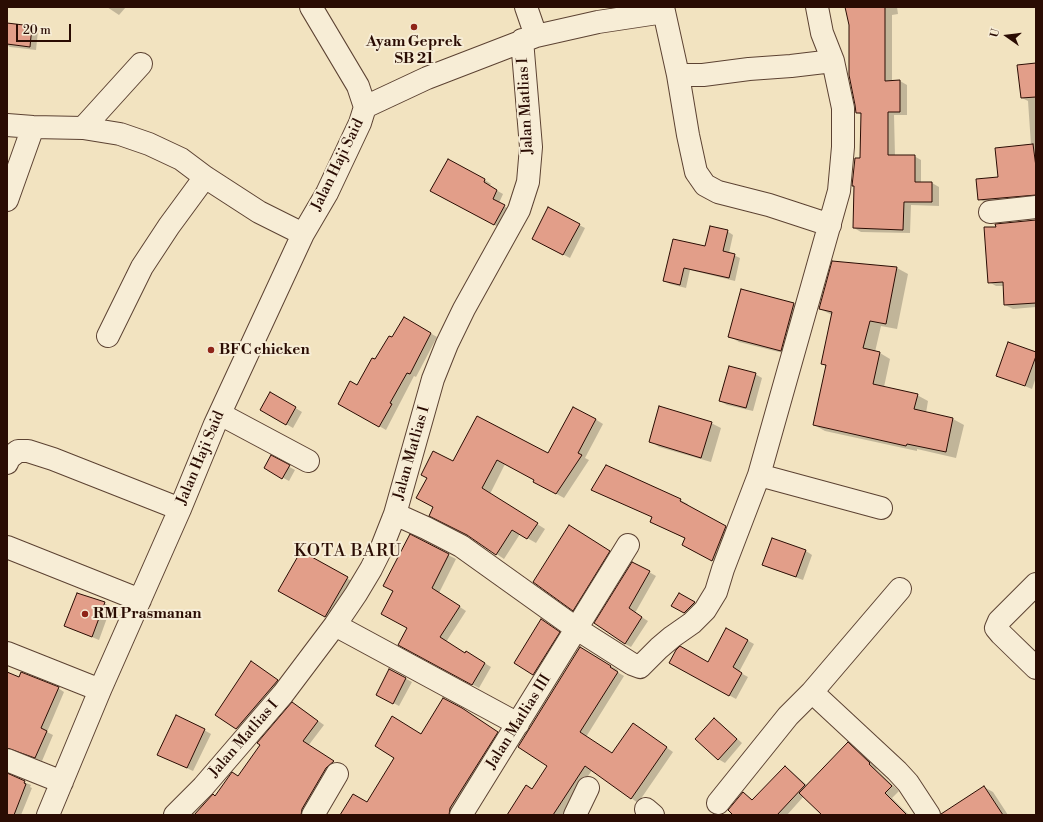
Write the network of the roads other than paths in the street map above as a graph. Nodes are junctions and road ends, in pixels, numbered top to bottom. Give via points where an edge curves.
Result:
1 (311, 7) edge
2 (526, 7) edge
3 (817, 7) edge
4 (663, 9) edge
5 (529, 38) junction
6 (833, 61) junction
7 (141, 64) dead end
8 (678, 75) junction
9 (365, 107) junction
10 (7, 125) edge
11 (33, 127) junction
12 (83, 128) junction
13 (205, 177) junction
14 (7, 200) edge
15 (1036, 207) edge
16 (990, 212) dead end
17 (830, 225) junction
18 (304, 234) junction
19 (108, 336) dead end
20 (220, 414) junction
21 (308, 461) dead end
22 (7, 463) edge
23 (758, 475) junction
24 (882, 508) dead end
25 (180, 509) junction
26 (395, 514) junction
27 (628, 545) dead end
28 (7, 547) edge
29 (1036, 584) edge
30 (900, 589) dead end
31 (140, 600) junction
32 (336, 625) junction
33 (577, 629) junction
34 (7, 652) edge
35 (1036, 668) edge
36 (100, 690) junction
37 (812, 692) junction
38 (518, 724) junction
39 (7, 760) edge
40 (337, 774) dead end
41 (62, 782) junction
42 (588, 788) dead end
43 (718, 803) dead end
44 (48, 815) edge
45 (176, 815) edge
46 (313, 815) edge
47 (461, 815) edge
48 (575, 815) edge
49 (929, 815) edge

1 - 9 street, Jalan Haji Said via 358,86
2 - 5 street
3 - 6 street via 822,33
4 - 5 street, Jalan Haji Said
4 - 8 street
5 - 9 street, Jalan Haji Said via 426,78
5 - 26 street, Jalan Matlias I via 531,146 528,182 519,210 447,344 433,379
6 - 8 street via 703,75
6 - 17 street via 843,108 843,147 839,191
7 - 12 street
8 - 17 street via 696,172 705,185 718,192
9 - 18 street, Jalan Haji Said via 327,193
10 - 11 street
11 - 12 street
11 - 14 street
12 - 13 street via 120,134 149,144 181,159
13 - 18 street via 259,212
13 - 19 street via 142,267
15 - 16 street
17 - 23 street
18 - 20 street, Jalan Haji Said
20 - 21 street
20 - 25 street, Jalan Haji Said
22 - 25 street via 18,451 28,451
23 - 24 street
23 - 33 street via 716,592 705,610 692,623 672,637 640,667
25 - 31 street, Jalan Haji Said
26 - 32 street, Jalan Matlias I via 371,569
26 - 33 street via 461,546
27 - 33 street, Jalan Matlias III
28 - 31 street
29 - 35 street via 999,621 996,628
30 - 37 street
31 - 36 street, Jalan Haji Said
32 - 38 street
32 - 45 street, Jalan Matlias I via 283,694 204,787
33 - 38 street, Jalan Matlias III
34 - 36 street
36 - 41 street, Jalan Haji Said
37 - 43 street via 788,716
37 - 49 street via 902,777
38 - 47 street, Jalan Matlias III
39 - 41 street
40 - 46 street
41 - 44 street, Jalan Haji Said
42 - 48 street

